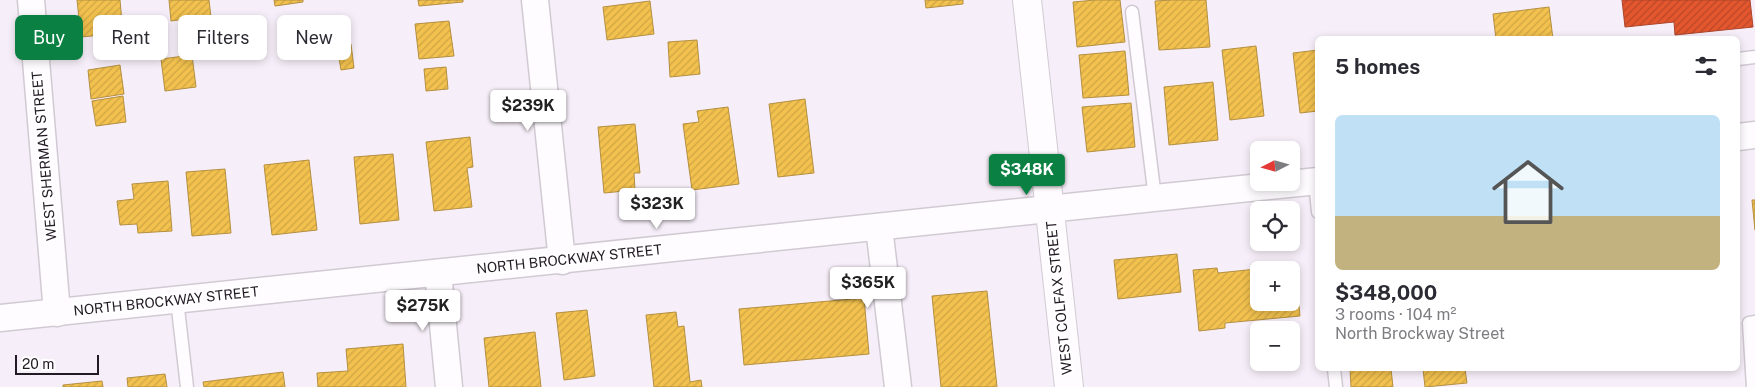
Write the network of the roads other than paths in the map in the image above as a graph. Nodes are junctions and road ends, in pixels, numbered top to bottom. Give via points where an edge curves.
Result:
1 (32, 0) edge
2 (535, 0) edge
3 (1027, 0) edge
4 (1132, 12) dead end
5 (1755, 57) edge
6 (1740, 59) edge
7 (1755, 135) edge
8 (1740, 137) edge
9 (1315, 181) edge
10 (1155, 198) junction
11 (1050, 209) junction
12 (878, 227) junction
13 (562, 260) junction
14 (438, 273) junction
15 (177, 300) junction
16 (57, 312) junction
17 (0, 318) edge
18 (1755, 322) edge
19 (1334, 371) edge
20 (187, 387) edge
21 (449, 387) edge
22 (898, 387) edge
23 (1069, 387) edge
24 (1336, 387) edge
25 (1753, 387) edge

1 - 16 street, WEST SHERMAN STREET
2 - 13 street
3 - 11 street, WEST COLFAX STREET
4 - 10 lane
5 - 6 lane
7 - 8 street
9 - 10 street, NORTH BROCKWAY STREET
10 - 11 street, NORTH BROCKWAY STREET
11 - 12 street, NORTH BROCKWAY STREET
11 - 23 street, WEST COLFAX STREET
12 - 13 street, NORTH BROCKWAY STREET
12 - 22 street
13 - 14 street, NORTH BROCKWAY STREET
14 - 15 street, NORTH BROCKWAY STREET
14 - 21 street
15 - 16 street, NORTH BROCKWAY STREET
15 - 20 lane
16 - 17 street, NORTH BROCKWAY STREET
18 - 25 lane via 1749,323
19 - 24 lane

